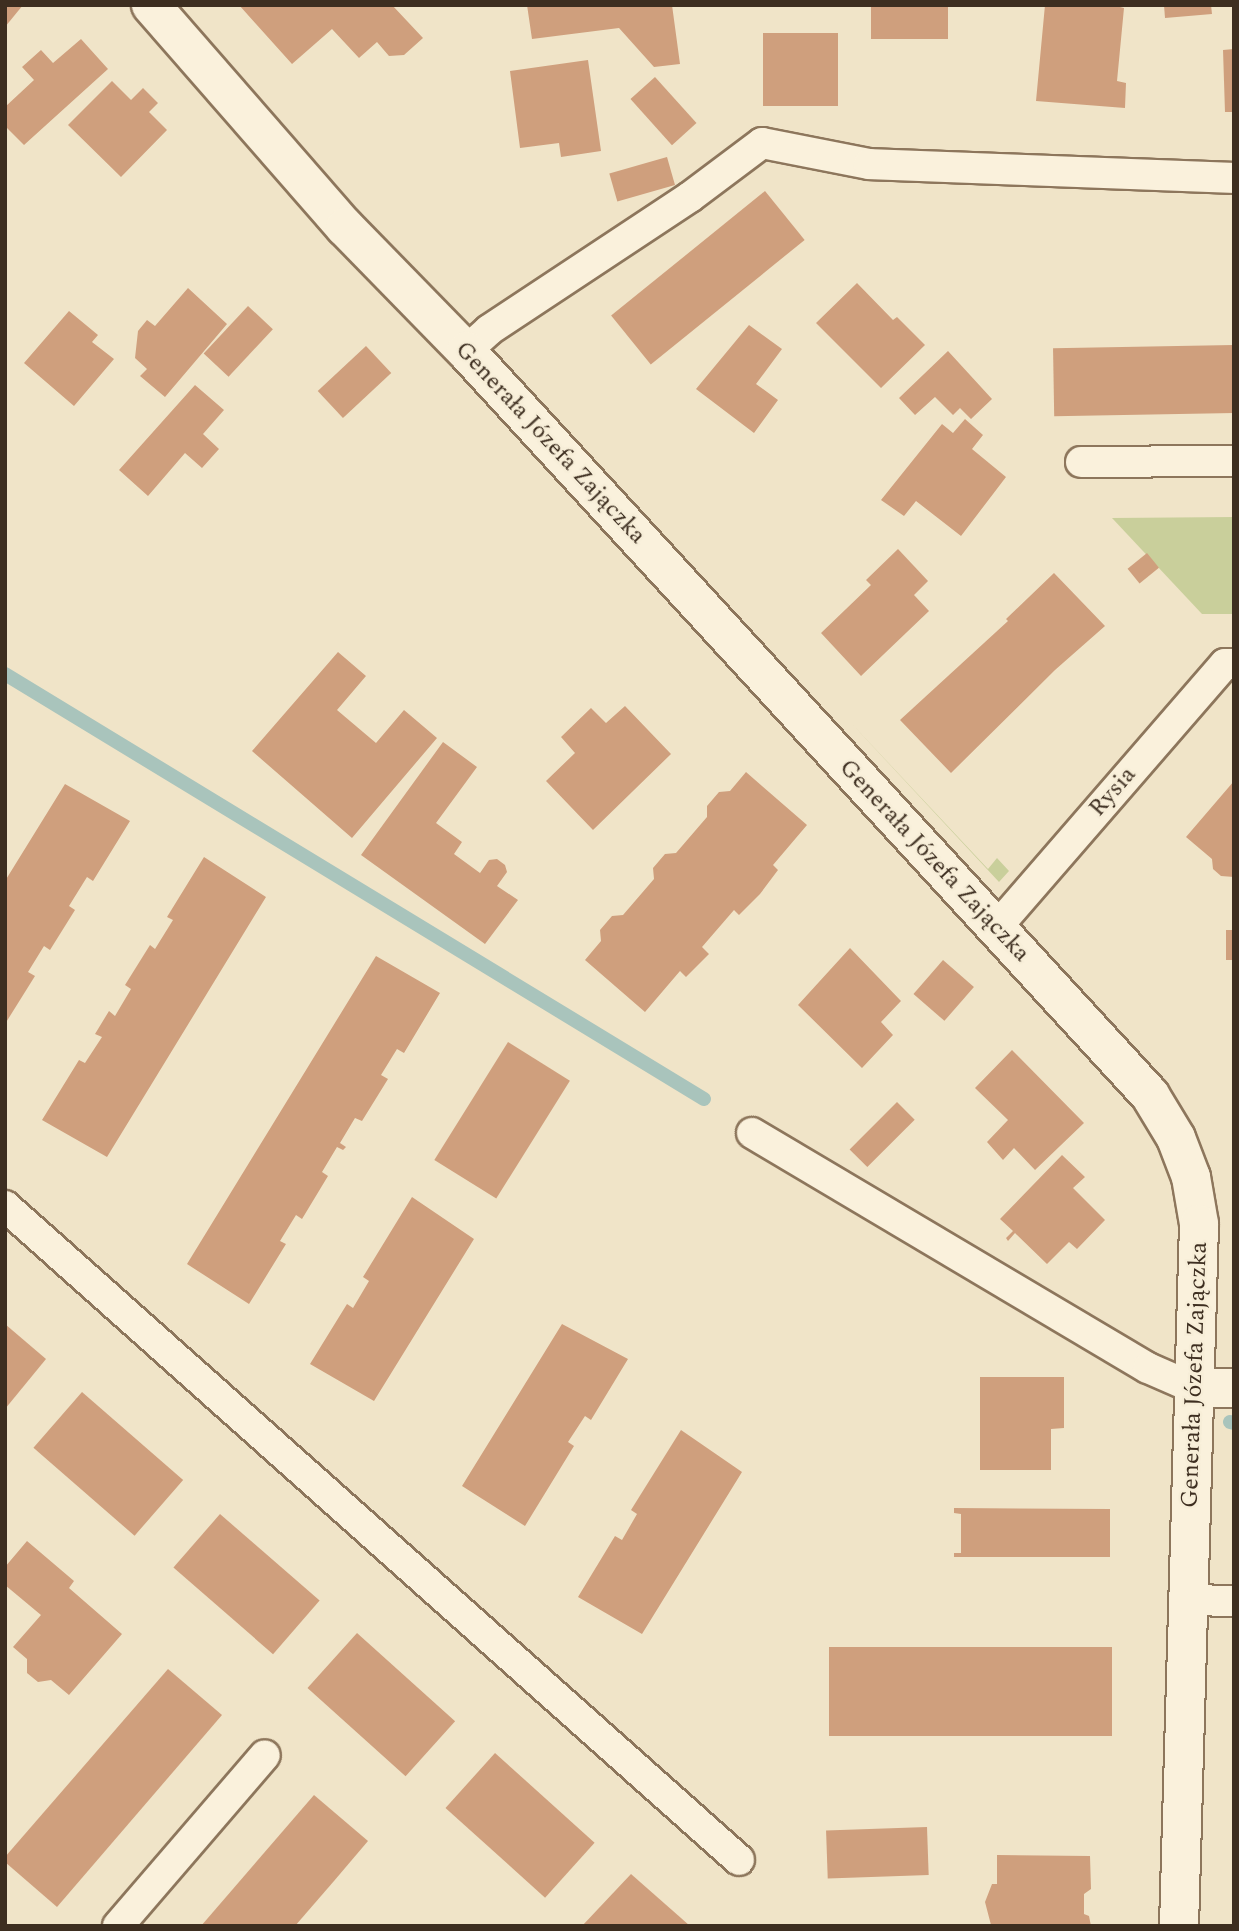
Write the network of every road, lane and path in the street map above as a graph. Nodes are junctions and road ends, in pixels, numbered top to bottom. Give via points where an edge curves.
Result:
1 (151, 5) edge
2 (1234, 178) edge
3 (466, 351) junction
4 (1234, 461) edge
5 (1081, 462) dead end
6 (1234, 664) edge
7 (996, 928) junction
8 (752, 1133) dead end
9 (5, 1206) edge
10 (1194, 1388) junction
11 (1234, 1388) edge
12 (1188, 1600) junction
13 (1234, 1601) edge
14 (265, 1755) dead end
15 (739, 1860) dead end
16 (118, 1926) edge
17 (1179, 1926) edge

1 - 3 street, Generała Józefa Zajączka via 345,227
2 - 3 lane via 869,164 762,143 690,197 489,330
3 - 7 street, Generała Józefa Zajączka
4 - 5 lane
6 - 7 lane, Rysia via 1226,663
7 - 10 street, Generała Józefa Zajączka via 1150,1095 1176,1139 1191,1177 1199,1224
8 - 10 lane via 1148,1368
9 - 15 lane
10 - 11 street
10 - 12 street, Generała Józefa Zajączka
12 - 13 lane
12 - 17 street, Generała Józefa Zajączka
14 - 16 lane

